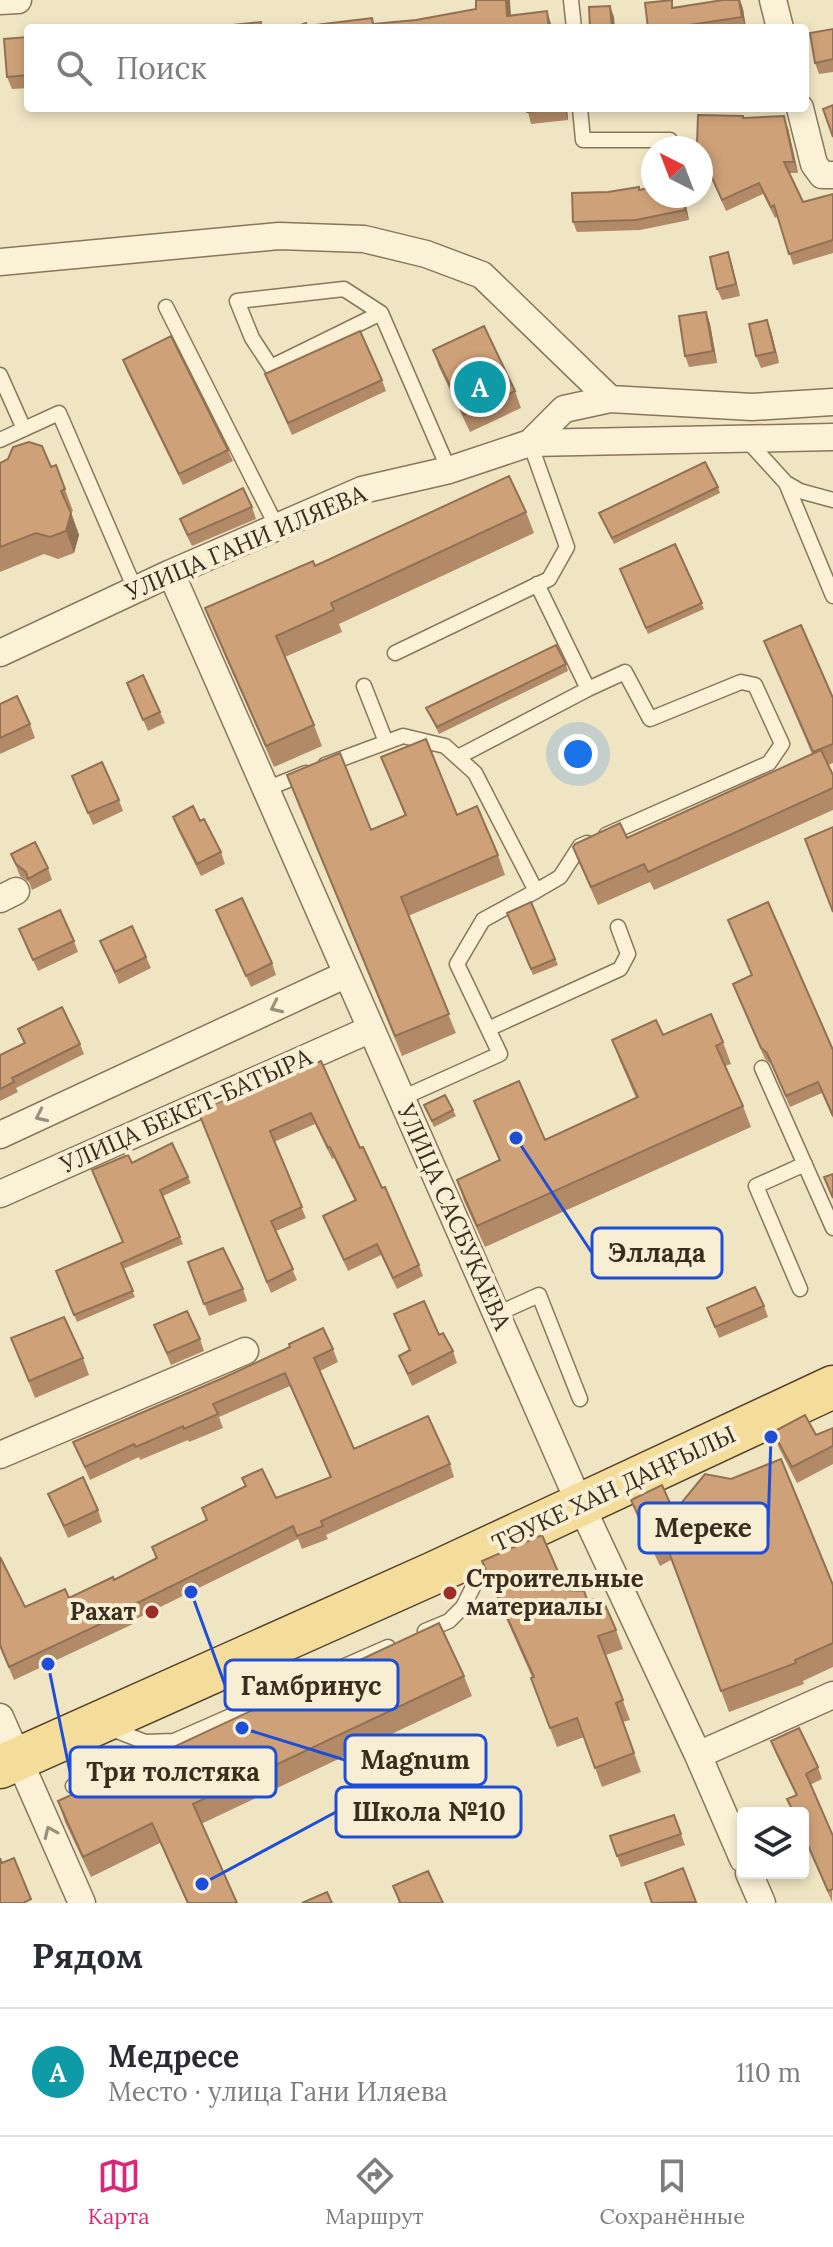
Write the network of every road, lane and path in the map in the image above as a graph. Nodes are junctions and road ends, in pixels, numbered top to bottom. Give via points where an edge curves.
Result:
1 (18, 0) edge
2 (571, 0) edge
3 (773, 0) edge
4 (0, 1) edge
5 (574, 24) edge
6 (779, 24) edge
7 (580, 112) edge
8 (801, 112) edge
9 (641, 140) edge
10 (833, 175) edge
11 (0, 262) edge
12 (166, 307) dead end
13 (381, 313) junction
14 (0, 375) edge
15 (619, 400) junction
16 (833, 402) edge
17 (24, 429) junction
18 (833, 437) edge
19 (746, 439) junction
20 (0, 440) edge
21 (530, 443) junction
22 (449, 470) junction
23 (786, 483) junction
24 (833, 500) edge
25 (277, 527) junction
26 (829, 572) edge
27 (171, 573) junction
28 (537, 584) junction
29 (135, 589) junction
30 (833, 596) edge
31 (0, 653) edge
32 (395, 653) dead end
33 (364, 686) dead end
34 (588, 689) junction
35 (386, 742) junction
36 (458, 757) junction
37 (266, 789) junction
38 (536, 891) junction
39 (618, 927) dead end
40 (347, 974) junction
41 (371, 1029) junction
42 (488, 1029) junction
43 (762, 1068) dead end
44 (402, 1098) junction
45 (0, 1135) edge
46 (805, 1164) junction
47 (0, 1194) edge
48 (833, 1228) edge
49 (800, 1289) dead end
50 (497, 1314) junction
51 (245, 1351) dead end
52 (833, 1366) edge
53 (833, 1387) edge
54 (580, 1399) dead end
55 (0, 1455) edge
56 (576, 1494) junction
57 (494, 1545) junction
58 (833, 1695) edge
59 (100, 1724) junction
60 (174, 1741) junction
61 (6, 1745) edge
62 (698, 1755) junction
63 (73, 1786) dead end
64 (737, 1845) edge
65 (752, 1879) edge
66 (82, 1903) edge
67 (762, 1903) edge

1 - 4 street
2 - 5 lane
3 - 6 street
7 - 9 lane via 583,140
8 - 10 street via 814,164 822,175
11 - 15 street via 279,236 364,239 482,275
12 - 25 lane
13 - 13 lane via 344,289 237,301 271,367
13 - 22 lane
14 - 17 lane
15 - 16 street via 752,407
15 - 21 street via 564,409
17 - 20 lane
17 - 29 lane via 59,413
18 - 19 street, УЛИЦА ГАНИ ИЛЯЕВА
19 - 21 street, УЛИЦА ГАНИ ИЛЯЕВА
19 - 23 lane
21 - 22 street, УЛИЦА ГАНИ ИЛЯЕВА
21 - 28 lane via 567,547 549,579
22 - 25 street, УЛИЦА ГАНИ ИЛЯЕВА via 362,490
23 - 24 lane
23 - 26 lane
25 - 27 street, УЛИЦА ГАНИ ИЛЯЕВА
26 - 30 lane
27 - 29 street, УЛИЦА ГАНИ ИЛЯЕВА
27 - 37 street, УЛИЦА САСБУКАЕВА
28 - 32 lane
28 - 34 lane
29 - 31 street, УЛИЦА ГАНИ ИЛЯЕВА
33 - 35 lane
34 - 36 lane
34 - 38 lane via 625,672 650,719 741,682 755,685 782,744 769,763 580,846 560,877
35 - 36 lane via 403,736 445,746
35 - 37 lane
36 - 38 lane via 475,773
37 - 40 street, УЛИЦА САСБУКАЕВА
38 - 42 lane via 483,920 457,964
39 - 42 lane via 628,954 620,969
40 - 41 street, УЛИЦА САСБУКАЕВА
40 -> 45 street
41 - 44 street, УЛИЦА САСБУКАЕВА
41 - 47 street, УЛИЦА БЕКЕТ-БАТЫРА
42 - 44 lane via 500,1054
43 - 46 lane
44 - 50 street, УЛИЦА САСБУКАЕВА
46 - 48 lane
46 - 49 lane via 756,1186
50 - 54 lane via 539,1295
50 - 56 street, УЛИЦА САСБУКАЕВА
51 - 55 street
52 - 56 main road, ТӘУКЕ ХАН ДАҢҒЫЛЫ
53 - 56 main road, ТӘУКЕ ХАН ДАҢҒЫЛЫ
56 - 57 main road, ТӘУКЕ ХАН ДАҢҒЫЛЫ
56 - 61 main road, ТӘУКЕ ХАН ДАҢҒЫЛЫ
56 - 62 street, УЛИЦА САСБУКАЕВА
57 - 59 main road, ТӘУКЕ ХАН ДАҢҒЫЛЫ
57 - 60 lane via 463,1607 449,1621
58 - 62 street
59 - 60 lane via 145,1742
59 - 61 main road, ТӘУКЕ ХАН ДАҢҒЫЛЫ
60 - 63 lane
66 -> 61 street
62 - 64 street, УЛИЦА САСБУКАЕВА
65 - 67 street

